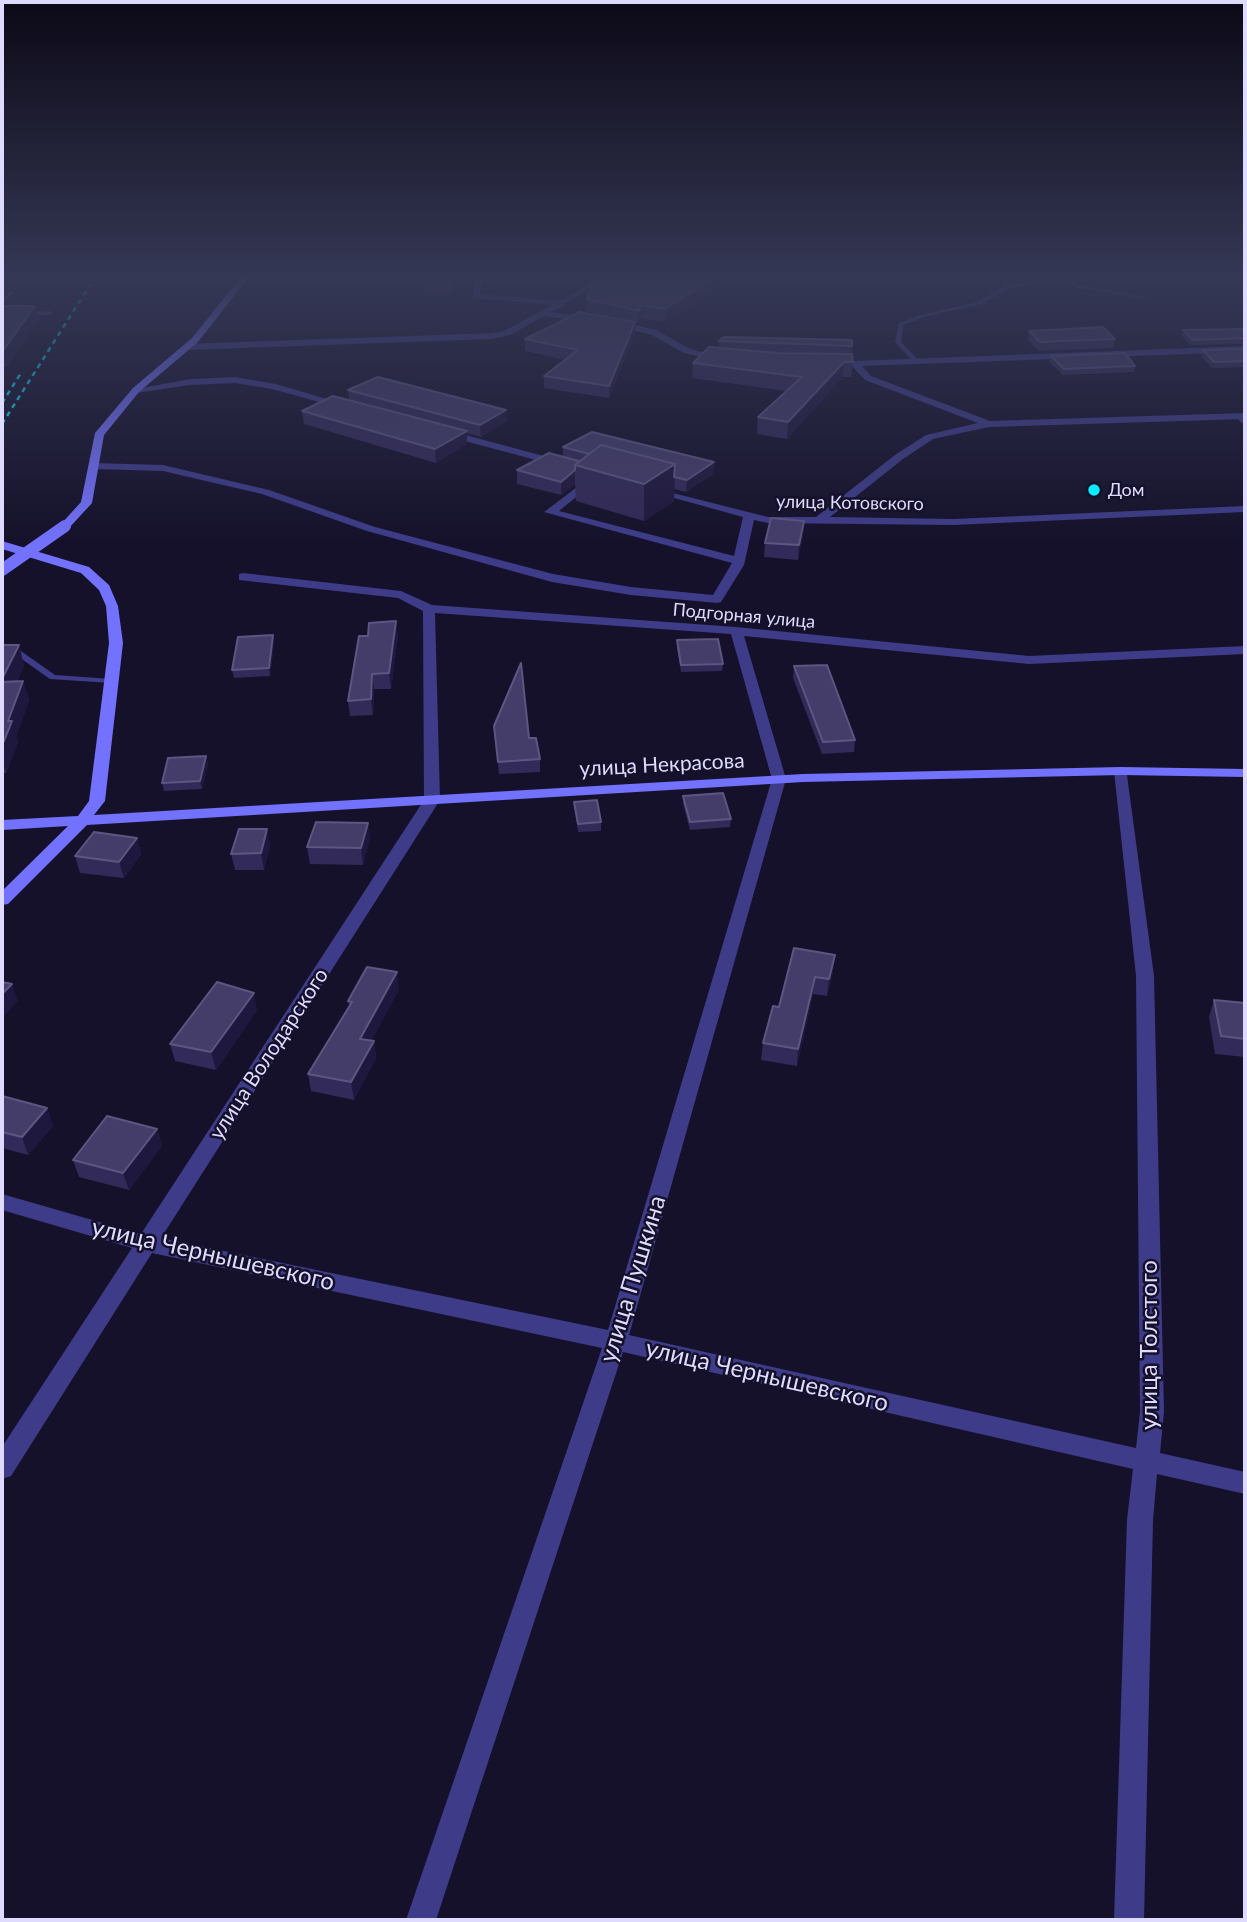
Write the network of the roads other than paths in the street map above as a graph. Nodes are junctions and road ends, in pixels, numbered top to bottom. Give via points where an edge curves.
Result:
1 (164, 367) edge
2 (857, 367) edge
3 (136, 390) junction
4 (351, 407) edge
5 (1242, 419) edge
6 (989, 424) junction
7 (430, 428) edge
8 (93, 466) junction
9 (573, 467) edge
10 (586, 471) edge
11 (637, 484) edge
12 (1245, 509) edge
13 (749, 515) junction
14 (819, 520) junction
15 (2, 545) edge
16 (738, 561) junction
17 (2, 570) edge
18 (243, 577) dead end
19 (429, 609) junction
20 (736, 631) junction
21 (1245, 650) edge
22 (2, 651) edge
23 (111, 681) junction
24 (1121, 771) junction
25 (1245, 773) edge
26 (779, 779) junction
27 (432, 800) junction
28 (82, 821) junction
29 (2, 825) edge
30 (2, 900) edge
31 (2, 1202) edge
32 (148, 1244) junction
33 (615, 1341) junction
34 (1146, 1463) junction
35 (2, 1468) edge
36 (1245, 1483) edge
37 (421, 1920) edge
38 (1129, 1920) edge

1 - 3 main road
2 - 6 street via 868,378
3 - 4 street via 235,380
3 - 8 main road via 99,435
5 - 6 street
6 - 14 street via 930,437
7 - 9 street
8 - 16 street via 163,468 265,492 410,540 552,578 631,591 717,599
8 - 17 main road, bridge via 86,503 65,526
10 - 16 street via 605,476 550,512
11 - 13 street, улица Котовского
12 - 14 street, улица Котовского via 953,522
13 - 14 street, улица Котовского via 768,520
13 - 16 street
15 - 23 main road via 85,570 105,588 116,643
18 - 19 street, Подгорная улица via 401,595
19 - 20 street, Подгорная улица
19 - 27 street
20 - 21 street, Подгорная улица via 1029,660
20 - 26 street
22 - 23 lane via 15,651 52,677
23 - 28 main road via 97,801
24 - 25 main road, улица Некрасова
24 - 26 main road, улица Некрасова
24 - 34 street, улица Толстого via 1145,976 1152,1412
26 - 27 main road, улица Некрасова
26 - 33 street, улица Пушкина
27 - 28 main road, улица Некрасова
27 - 32 street, улица Володарского
28 - 29 main road, улица Некрасова
28 - 30 main road
31 - 32 street, улица Чернышевского
32 - 33 street, улица Чернышевского
32 - 35 street, улица Володарского
33 - 34 street, улица Чернышевского
33 - 37 street, улица Пушкина
34 - 36 street, улица Чернышевского
34 - 38 street, улица Толстого via 1139,1534

